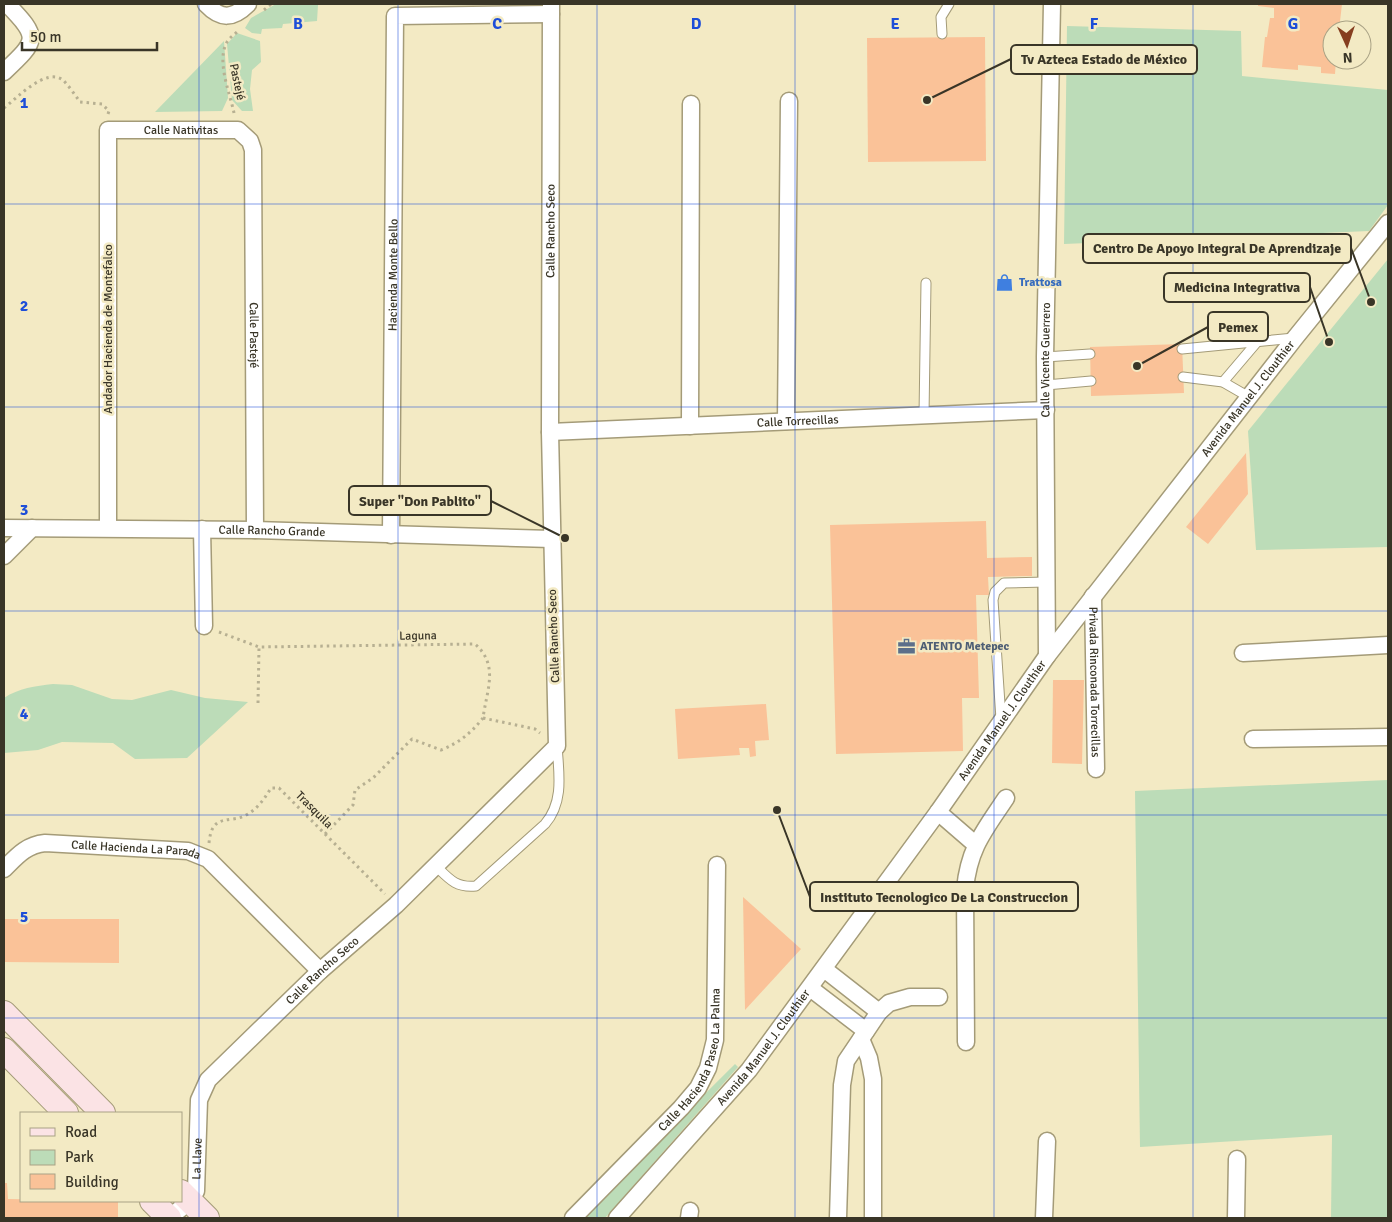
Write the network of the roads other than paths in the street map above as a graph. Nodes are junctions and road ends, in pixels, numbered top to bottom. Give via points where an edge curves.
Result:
1 (7, 4) edge
2 (206, 4) edge
3 (248, 4) edge
4 (949, 4) edge
5 (1052, 4) edge
6 (551, 9) edge
7 (942, 34) dead end
8 (4, 72) edge
9 (789, 101) dead end
10 (691, 104) dead end
11 (108, 130) joint
12 (244, 136) joint
13 (1388, 223) edge
14 (926, 283) dead end
15 (1295, 338) junction
16 (1257, 342) junction
17 (1182, 349) dead end
18 (1090, 354) dead end
19 (1045, 357) junction
20 (1183, 377) dead end
21 (1091, 381) dead end
22 (1224, 382) junction
23 (1046, 385) junction
24 (1249, 397) junction
25 (1046, 410) junction
26 (924, 416) junction
27 (786, 421) junction
28 (690, 426) junction
29 (550, 432) junction
30 (4, 528) edge
31 (32, 528) junction
32 (108, 528) junction
33 (202, 529) junction
34 (255, 530) junction
35 (391, 535) junction
36 (551, 539) junction
37 (4, 556) edge
38 (1046, 582) junction
39 (1093, 596) junction
40 (204, 626) road end
41 (1388, 646) edge
42 (1243, 653) dead end
43 (1047, 656) junction
44 (1001, 720) junction
45 (1388, 737) edge
46 (1253, 740) dead end
47 (557, 746) junction
48 (1096, 769) dead end
49 (1006, 798) dead end
50 (938, 812) junction
51 (975, 844) junction
52 (716, 865) dead end
53 (436, 866) junction
54 (4, 869) edge
55 (824, 969) junction
56 (320, 971) junction
57 (810, 988) junction
58 (939, 997) dead end
59 (879, 1012) junction
60 (4, 1013) edge
61 (863, 1035) junction
62 (966, 1042) dead end
63 (4, 1050) edge
64 (65, 1112) edge
65 (102, 1112) edge
66 (199, 1116) joint
67 (1047, 1141) dead end
68 (1237, 1159) dead end
69 (186, 1196) edge
70 (153, 1202) edge
71 (181, 1202) edge
72 (169, 1218) edge
73 (206, 1218) edge
74 (573, 1218) edge
75 (617, 1218) edge
76 (838, 1218) edge
77 (873, 1218) edge
78 (1044, 1218) edge
79 (1236, 1218) edge

1 - 8 street via 26,24 31,43 29,49
2 - 3 street via 214,13 237,22
4 - 7 lane via 941,17
5 - 19 street, Calle Vicente Guerrero
6 - 29 street, Calle Rancho Seco
6 - 35 street, Hacienda Monte Bello via 395,16
9 - 27 street
10 - 28 street
11 - 12 street, Calle Nativitas
11 - 32 street, Andador Hacienda de Montefalco
12 - 34 street, Calle Pastejé via 253,160
13 - 15 street, Avenida Manuel J. Clouthier
14 - 26 lane
15 - 16 lane
15 - 24 street, Avenida Manuel J. Clouthier
16 - 17 lane
16 - 22 lane
18 - 19 lane
19 - 23 street, Calle Vicente Guerrero
20 - 22 lane
21 - 23 lane
22 - 24 lane
23 - 25 street, Calle Vicente Guerrero
24 - 39 street, Avenida Manuel J. Clouthier
25 - 26 street, Calle Torrecillas
25 - 38 street, Calle Vicente Guerrero
26 - 27 street, Calle Torrecillas
27 - 28 street, Calle Torrecillas
28 - 29 street, Calle Torrecillas
29 - 36 street, Calle Rancho Seco
30 - 31 street
31 - 32 street, Calle Rancho Grande
31 - 37 street
32 - 33 street, Calle Rancho Grande
33 - 34 street, Calle Rancho Grande
33 - 40 street
34 - 35 street, Calle Rancho Grande
35 - 36 street, Calle Rancho Grande
36 - 47 street, Calle Rancho Seco
38 - 43 street, Calle Vicente Guerrero
38 - 44 lane via 1004,583 995,592
39 - 43 street, Avenida Manuel J. Clouthier
39 - 48 street, Privada Rinconada Torrecillas
41 - 42 street
43 - 44 street, Avenida Manuel J. Clouthier
44 - 50 street, Avenida Manuel J. Clouthier
45 - 46 street
47 - 53 street, Calle Rancho Seco
47 - 53 lane via 558,803 545,824 476,886 455,884
49 - 51 street
50 - 51 street
50 - 55 street, Avenida Manuel J. Clouthier
51 - 62 street via 967,866 965,889
52 - 74 street, Calle Hacienda Paseo La Palma via 716,1040 708,1068 698,1088 681,1108
53 - 56 street, Calle Rancho Seco
54 - 56 street, Calle Hacienda La Parada via 33,844 188,851 208,859
55 - 57 street, Avenida Manuel J. Clouthier
55 - 59 street
56 - 66 street, Calle Rancho Seco via 208,1080 199,1100
57 - 61 street
57 - 75 street, Avenida Manuel J. Clouthier via 749,1070
58 - 59 street via 900,998
59 - 61 street
60 - 65 street
61 - 76 street via 846,1061 842,1085
61 - 77 street via 872,1079
63 - 64 street
66 - 69 street, La Llave via 198,1180 196,1191
67 - 78 street
68 - 79 street
69 - 73 street
70 - 72 street
71 - 72 street

